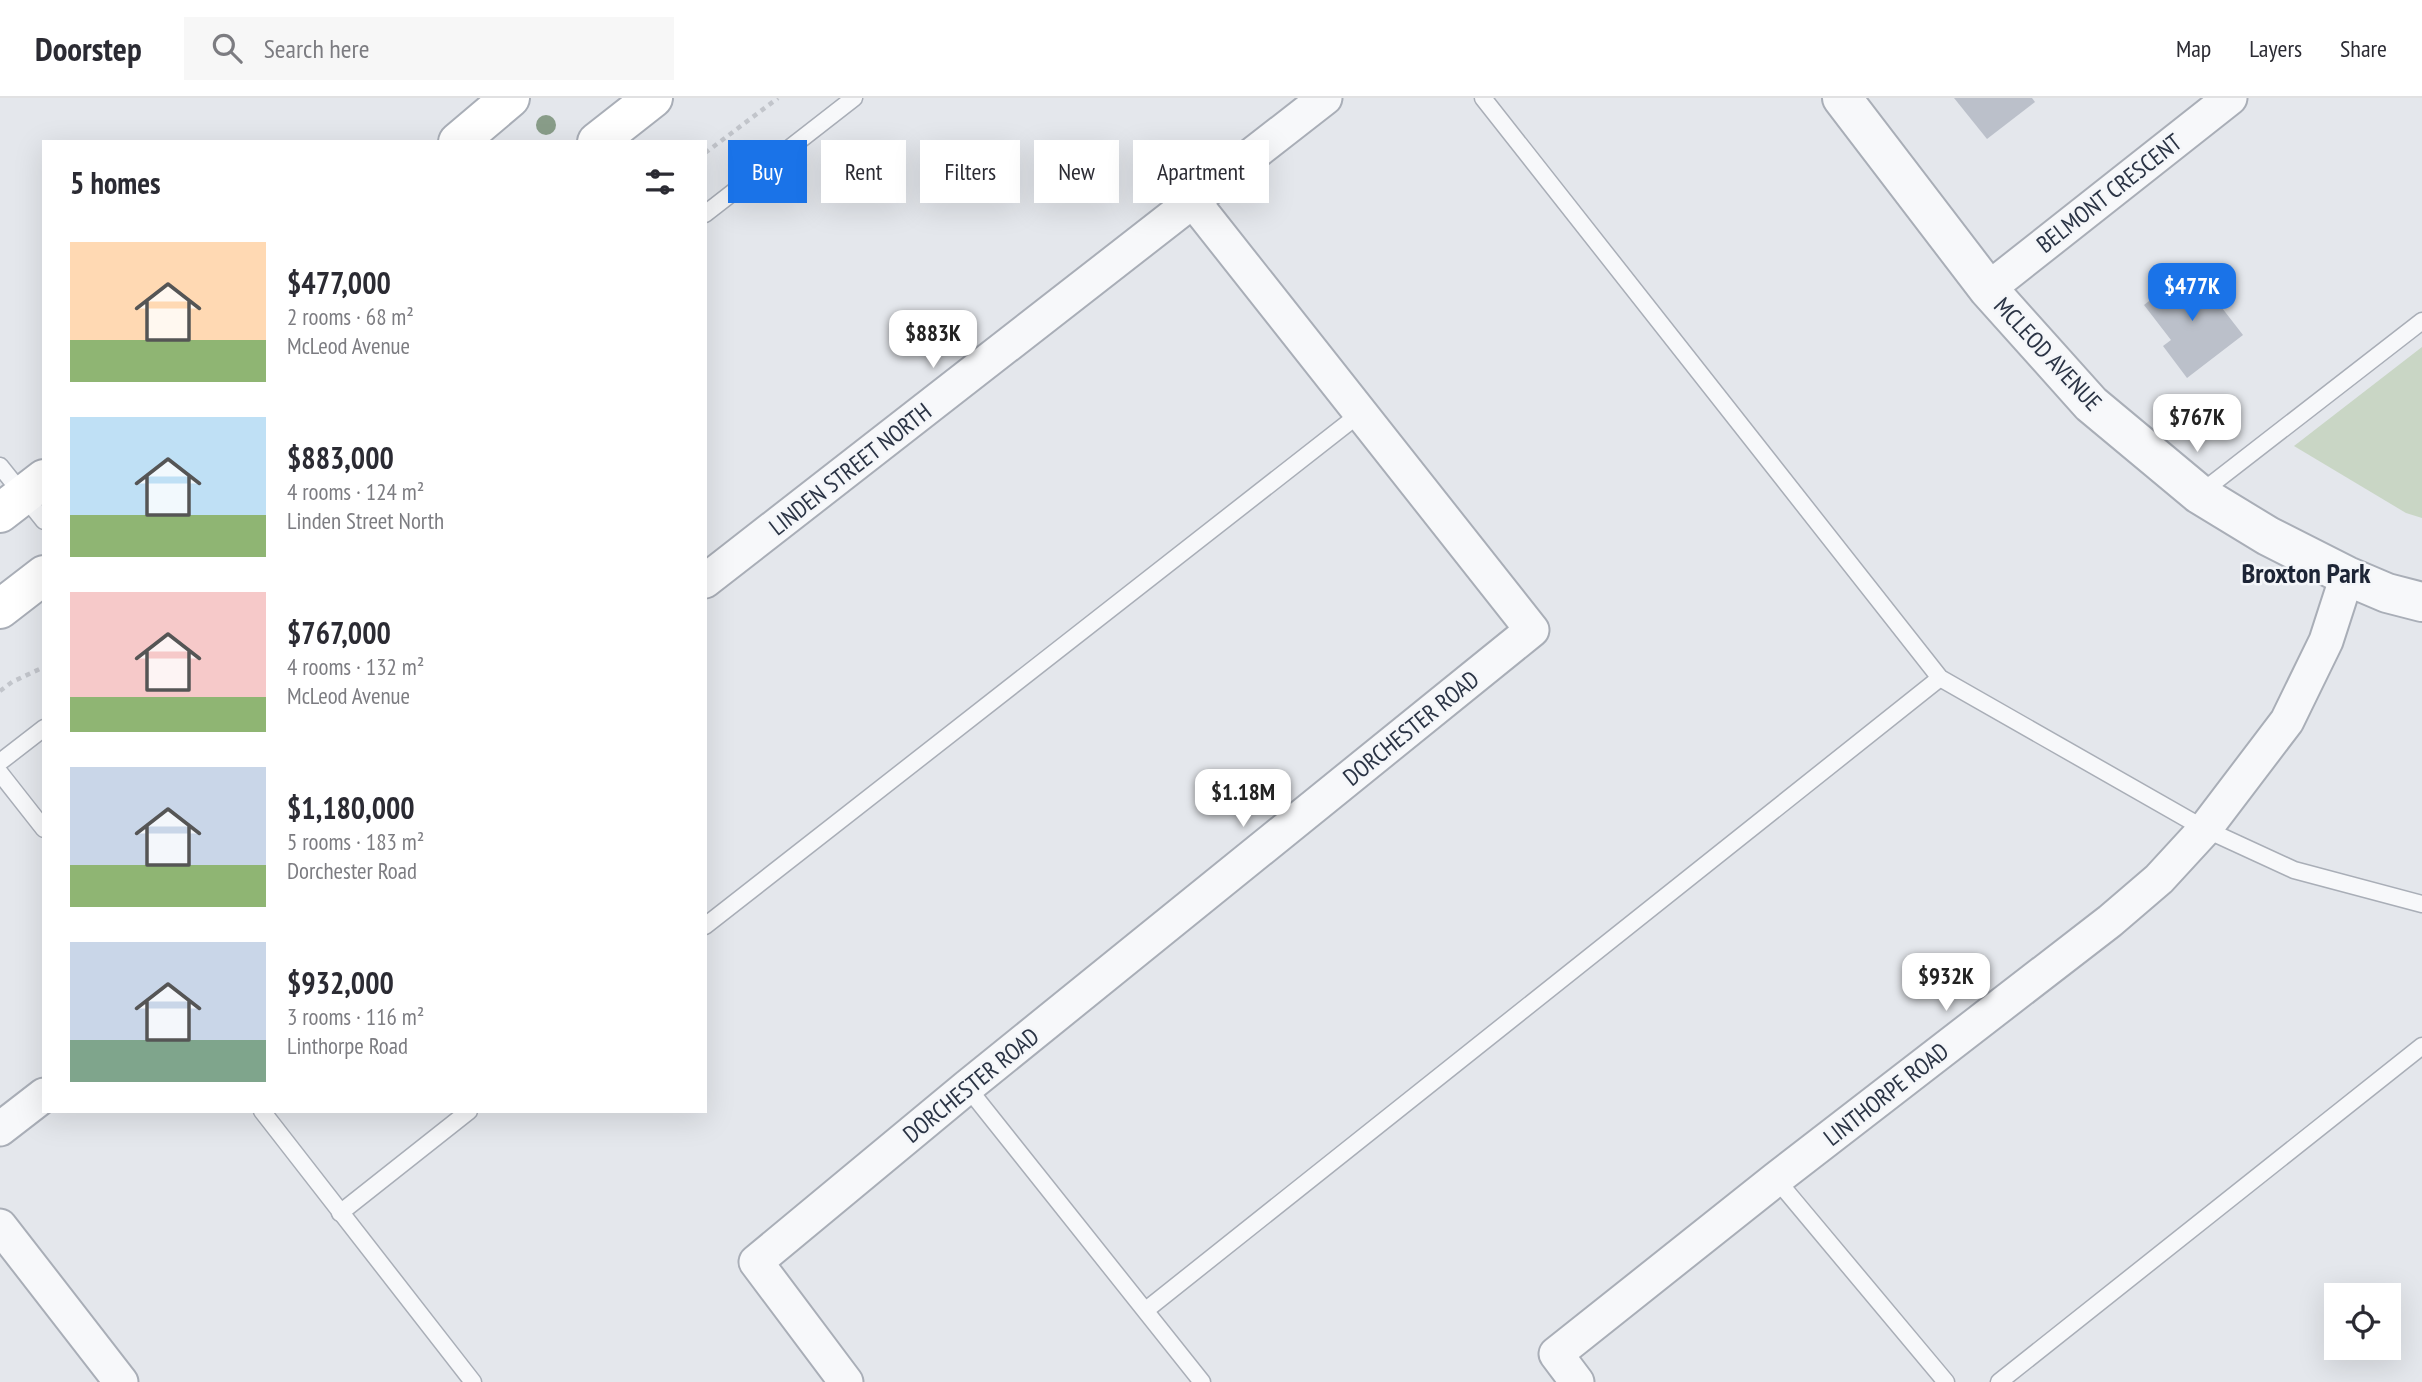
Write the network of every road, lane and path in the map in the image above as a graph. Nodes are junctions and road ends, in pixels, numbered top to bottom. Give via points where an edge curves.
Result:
1 (510, 98) edge
2 (653, 98) edge
3 (778, 98) edge
4 (854, 98) edge
5 (1325, 98) edge
6 (1483, 98) edge
7 (1842, 98) edge
8 (2230, 98) edge
9 (460, 140) edge
10 (600, 140) edge
11 (1269, 142) edge
12 (707, 151) edge
13 (1191, 203) edge
14 (1196, 203) edge
15 (707, 212) edge
16 (1988, 289) junction
17 (2422, 321) edge
18 (1362, 412) junction
19 (0, 466) edge
20 (2199, 494) junction
21 (28, 502) edge
22 (2347, 576) junction
23 (42, 577) edge
24 (707, 579) edge
25 (2422, 603) edge
26 (0, 609) edge
27 (42, 668) edge
28 (1940, 678) junction
29 (0, 691) edge
30 (42, 730) edge
31 (0, 762) edge
32 (0, 773) edge
33 (42, 827) edge
34 (2204, 830) junction
35 (2422, 904) edge
36 (707, 924) edge
37 (2420, 1051) edge
38 (967, 1087) junction
39 (42, 1097) edge
40 (264, 1113) edge
41 (466, 1113) edge
42 (0, 1129) edge
43 (1776, 1179) junction
44 (340, 1213) junction
45 (0, 1226) edge
46 (1146, 1310) junction
47 (121, 1382) edge
48 (472, 1382) edge
49 (846, 1382) edge
50 (1202, 1382) edge
51 (1577, 1382) edge
52 (1946, 1382) edge
53 (1999, 1382) edge

1 - 9 main road
2 - 10 main road
3 - 12 path
4 - 15 lane
5 - 11 street, LINDEN STREET NORTH
6 - 28 lane
7 - 16 street, MCLEOD AVENUE
8 - 16 street, BELMONT CRESCENT
13 - 24 street, LINDEN STREET NORTH
14 - 18 street, DORCHESTER ROAD
16 - 20 street, MCLEOD AVENUE via 2091,404
17 - 20 lane
18 - 36 lane
18 - 38 street, DORCHESTER ROAD via 1532,629
19 - 21 lane
20 - 22 street, MCLEOD AVENUE
22 - 25 street, MCLEOD AVENUE
22 - 34 street, LINTHORPE ROAD via 2326,641 2287,721
23 - 26 main road
27 - 29 path
28 - 34 lane
28 - 46 lane
30 - 31 lane
32 - 33 lane
34 - 35 lane via 2294,870
34 - 43 street, LINTHORPE ROAD via 2159,879 2110,921
37 - 53 lane
38 - 46 lane
38 - 49 street, DORCHESTER ROAD via 756,1262
39 - 42 street
40 - 44 lane
41 - 44 lane
43 - 51 street, LINTHORPE ROAD via 1556,1354
43 - 52 lane
44 - 48 lane
45 - 47 street
46 - 50 lane

